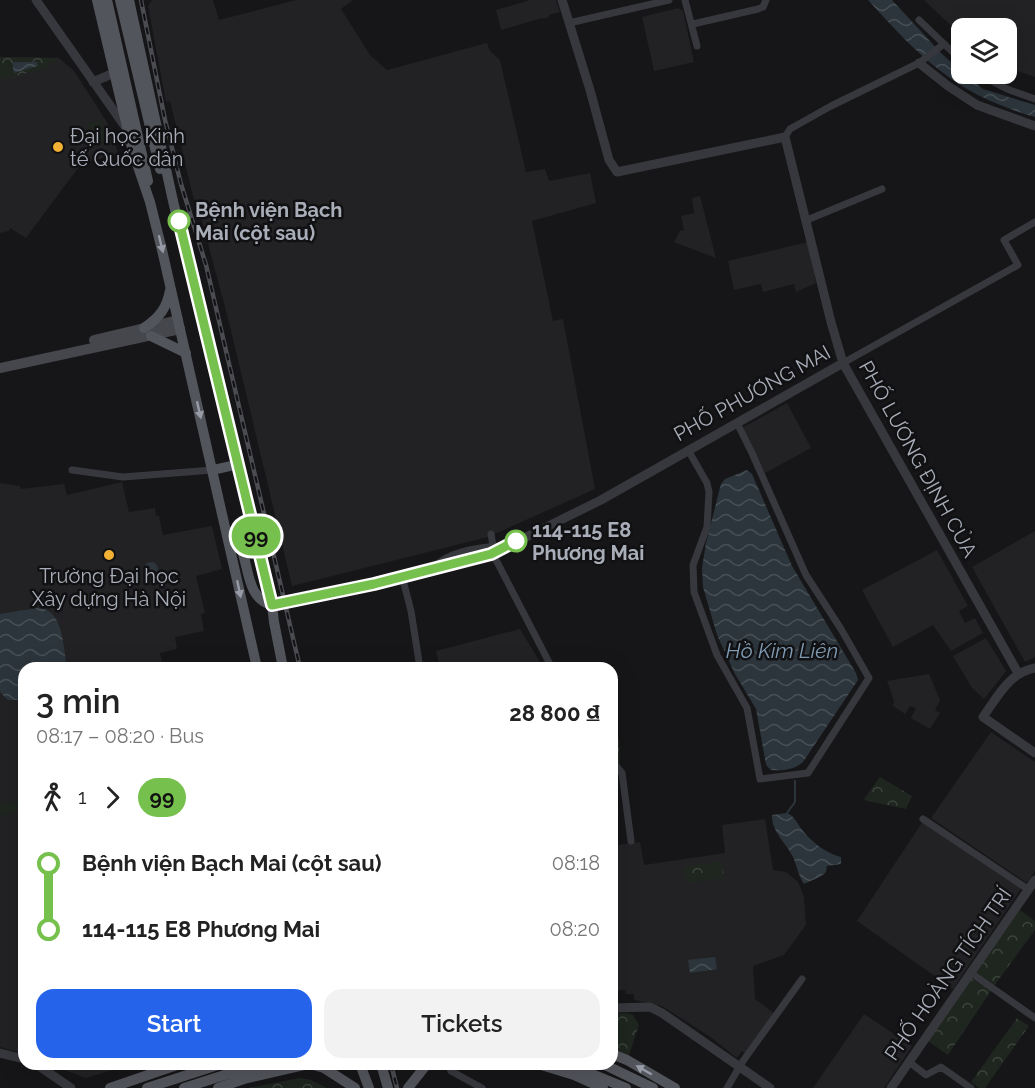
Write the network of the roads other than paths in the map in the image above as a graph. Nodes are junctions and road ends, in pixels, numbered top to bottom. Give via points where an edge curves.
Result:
1 (36, 0) edge
2 (97, 0) edge
3 (107, 0) edge
4 (120, 0) edge
5 (129, 0) edge
6 (562, 0) edge
7 (669, 0) edge
8 (685, 0) edge
9 (766, 0) edge
10 (920, 20) dead end
11 (569, 23) junction
12 (693, 24) junction
13 (944, 44) junction
14 (697, 46) dead end
15 (951, 50) edge
16 (923, 60) junction
17 (114, 73) junction
18 (93, 82) junction
19 (997, 84) edge
20 (1035, 99) edge
21 (1035, 126) edge
22 (128, 131) junction
23 (786, 137) junction
24 (882, 189) dead end
25 (173, 201) junction
26 (150, 202) junction
27 (807, 220) junction
28 (1035, 222) edge
29 (171, 287) junction
30 (179, 324) junction
31 (147, 332) junction
32 (186, 353) junction
33 (843, 363) junction
34 (0, 368) edge
35 (737, 423) junction
36 (687, 450) junction
37 (239, 464) junction
38 (72, 470) dead end
39 (213, 470) junction
40 (227, 532) junction
41 (491, 534) dead end
42 (497, 549) junction
43 (402, 576) junction
44 (272, 605) junction
45 (256, 662) edge
46 (282, 662) edge
47 (419, 662) edge
48 (549, 662) edge
49 (1035, 668) edge
50 (1018, 673) junction
51 (1035, 753) edge
52 (618, 768) edge
53 (923, 819) dead end
54 (631, 841) dead end
55 (1033, 883) edge
56 (971, 973) junction
57 (802, 979) dead end
58 (618, 1008) edge
59 (1035, 1018) edge
60 (0, 1053) edge
61 (618, 1056) edge
62 (18, 1058) edge
63 (909, 1062) junction
64 (740, 1066) junction
65 (44, 1070) edge
66 (162, 1070) edge
67 (202, 1070) edge
68 (240, 1070) edge
69 (284, 1070) edge
70 (327, 1070) edge
71 (362, 1070) edge
72 (382, 1070) edge
73 (422, 1070) edge
74 (451, 1070) edge
75 (558, 1070) edge
76 (582, 1070) edge
77 (616, 1070) edge
78 (53, 1077) junction
79 (54, 1088) edge
80 (71, 1088) edge
81 (110, 1088) edge
82 (147, 1088) edge
83 (184, 1088) edge
84 (218, 1088) edge
85 (355, 1088) edge
86 (369, 1088) edge
87 (387, 1088) edge
88 (408, 1088) edge
89 (482, 1088) edge
90 (603, 1088) edge
91 (626, 1088) edge
92 (653, 1088) edge
93 (675, 1088) edge
94 (727, 1088) edge
95 (770, 1088) edge
96 (891, 1088) edge
97 (971, 1088) edge

1 - 18 street
2 - 17 main road
3 - 26 main road via 147,168
4 - 25 main road via 159,167
5 - 25 main road
6 - 11 street
7 - 11 street
8 - 12 street
9 - 12 street via 764,7 758,9
10 - 13 street
11 - 23 street via 609,160 617,172
12 - 14 street
13 - 15 street
13 - 16 street
16 - 21 street via 965,98
16 - 23 street via 790,129
17 - 18 street
17 - 22 main road
18 - 22 street
19 - 20 street
22 - 26 main road
23 - 27 street, PHỐ LƯƠNG ĐỊNH CỦA
24 - 27 street
25 - 37 main road
26 -> 29 main road
27 - 33 street, PHỐ LƯƠNG ĐỊNH CỦA
28 - 33 street, PHỐ PHƯƠNG MAI via 1004,240 1018,265
29 - 30 main road
29 - 31 main road via 165,308
30 - 31 main road
30 - 32 main road
31 - 32 main road
31 - 34 main road via 43,353
32 -> 39 main road
33 - 35 street, PHỐ PHƯƠNG MAI
33 - 50 street, PHỐ LƯƠNG ĐỊNH CỦA
35 - 36 street, PHỐ PHƯƠNG MAI
35 - 36 street via 806,575 869,678 808,773 760,779 747,708 717,655 694,592 693,565 707,528 710,492
36 - 42 street, PHỐ PHƯƠNG MAI via 579,512
37 - 39 main road
37 - 44 main road
38 - 39 street via 123,477
39 - 40 main road
40 - 44 main road via 242,550 255,594
40 -> 45 main road
41 - 42 street
42 - 43 street, PHỐ PHƯƠNG MAI via 444,558 435,567
42 - 48 street via 500,568
43 - 44 street, PHỐ PHƯƠNG MAI
43 - 47 street
44 - 46 main road
49 - 50 street
50 - 51 street via 983,717
52 - 54 street via 622,773
53 - 55 street
55 - 56 street, PHỐ HOÀNG TÍCH TRÍ
56 - 59 street
56 - 63 street, PHỐ HOÀNG TÍCH TRÍ
57 - 64 street
58 - 64 street via 650,1008 662,1013
60 - 62 street
93 -> 61 main road
63 - 96 street, PHỐ HOÀNG TÍCH TRÍ
63 - 97 street via 926,1075 941,1067
64 - 94 street
64 - 95 street
65 - 78 street
66 - 81 main road
67 - 82 main road
68 - 83 main road
69 - 84 main road
70 - 85 main road
71 - 86 main road
72 - 87 main road
73 - 88 main road
74 - 89 street
75 - 90 main road
76 - 91 main road
77 - 92 main road
78 - 79 street
78 - 80 street

